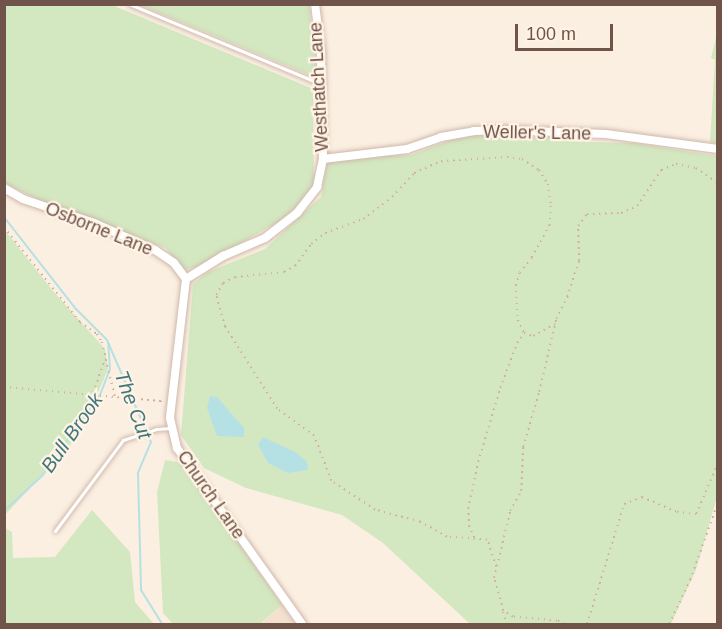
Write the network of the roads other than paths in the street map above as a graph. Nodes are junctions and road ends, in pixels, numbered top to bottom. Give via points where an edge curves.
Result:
1 (129, 4) edge
2 (315, 4) edge
3 (321, 83) junction
4 (717, 149) edge
5 (323, 159) junction
6 (4, 189) edge
7 (186, 279) junction
8 (171, 428) junction
9 (55, 531) dead end
10 (302, 624) edge

1 - 3 lane
2 - 3 street, Westhatch Lane
3 - 5 street, Westhatch Lane
4 - 5 street, Weller's Lane via 606,134 506,130 474,131 407,149
5 - 7 street, Westhatch Lane via 317,187 297,213 265,238 223,256
6 - 7 street, Osborne Lane via 155,250 174,263
7 - 8 street, Church Lane
8 - 9 lane via 123,441
8 - 10 street, Church Lane via 177,448

